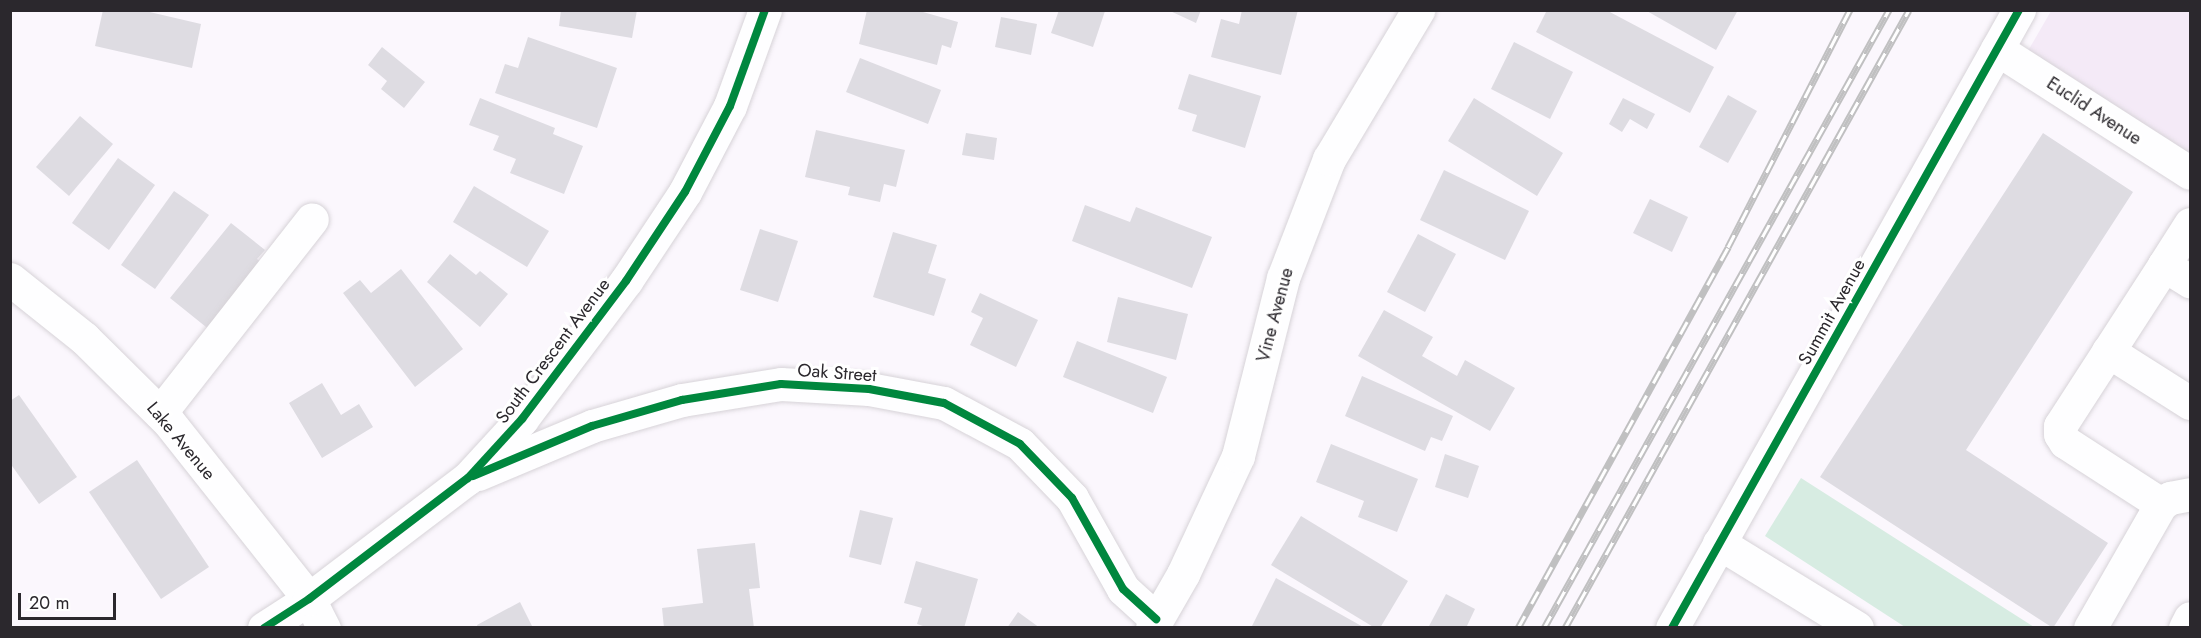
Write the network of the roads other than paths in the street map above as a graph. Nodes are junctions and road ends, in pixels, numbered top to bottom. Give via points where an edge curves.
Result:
1 (765, 10) edge
2 (1418, 10) edge
3 (2019, 10) edge
4 (1997, 49) junction
5 (2190, 173) edge
6 (312, 219) dead end
7 (2190, 224) edge
8 (2177, 273) edge
9 (10, 279) edge
10 (2108, 351) junction
11 (2190, 403) edge
12 (160, 413) junction
13 (468, 478) junction
14 (2176, 499) edge
15 (1719, 543) junction
16 (309, 599) junction
17 (2190, 618) edge
18 (1154, 623) edge
19 (264, 627) edge
20 (324, 627) edge
21 (1672, 627) edge
22 (1857, 627) edge
23 (2090, 627) edge
24 (2185, 627) edge

1 - 13 street, South Crescent Avenue via 730,106 685,192 626,281 522,419
2 - 18 street, Vine Avenue via 1329,159 1283,278 1238,456 1183,574
3 - 4 street, Summit Avenue
4 - 5 street, Euclid Avenue
4 - 15 street, Summit Avenue
6 - 12 street
7 - 8 street
8 - 10 street
9 - 12 street, Lake Avenue via 84,338
10 - 11 street
10 - 14 street via 2060,426 2060,434 2065,442
12 - 16 street, Lake Avenue
13 - 16 street, South Crescent Avenue
13 - 18 street, Oak Street via 592,426 682,400 781,384 869,389 944,403 1020,444 1072,498 1123,589
14 - 23 street
15 - 21 street, Summit Avenue
15 - 22 street
16 - 19 street, South Crescent Avenue
16 - 20 street, Lake Avenue
17 - 24 street

